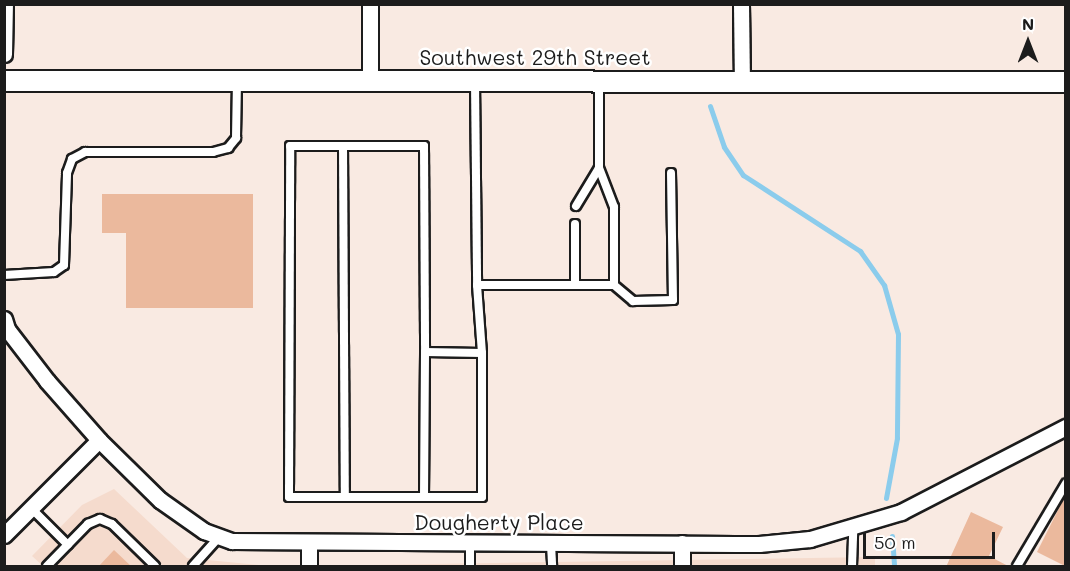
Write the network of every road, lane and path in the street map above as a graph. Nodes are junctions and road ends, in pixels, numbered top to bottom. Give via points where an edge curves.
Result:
1 (5, 4) edge
2 (370, 4) edge
3 (741, 4) edge
4 (4, 54) edge
5 (237, 80) junction
6 (370, 80) junction
7 (4, 81) edge
8 (476, 81) junction
9 (599, 82) junction
10 (742, 82) junction
11 (1065, 82) edge
12 (343, 146) junction
13 (599, 168) junction
14 (671, 173) dead end
15 (576, 206) dead end
16 (575, 224) dead end
17 (4, 275) edge
18 (477, 285) junction
19 (575, 285) junction
20 (614, 285) junction
21 (4, 319) edge
22 (425, 352) junction
23 (482, 353) junction
24 (1065, 428) edge
25 (99, 440) junction
26 (1065, 483) edge
27 (345, 497) junction
28 (424, 497) junction
29 (31, 508) junction
30 (853, 529) junction
31 (4, 535) edge
32 (220, 536) junction
33 (309, 543) junction
34 (470, 543) junction
35 (551, 543) junction
36 (682, 543) junction
37 (68, 545) junction
38 (47, 567) edge
39 (155, 567) edge
40 (193, 567) edge
41 (309, 567) edge
42 (470, 567) edge
43 (552, 567) edge
44 (682, 567) edge
45 (852, 567) edge
46 (1017, 567) edge

1 - 4 street
2 - 6 street
3 - 10 street
5 - 6 street, Southwest 29th Street
5 - 7 street, Southwest 29th Street
5 - 17 lane via 236,138 228,148 213,152 85,152 72,159 67,173 64,265 54,272
6 - 8 street, Southwest 29th Street
8 - 9 street, Southwest 29th Street
8 - 18 lane
9 - 10 street, Southwest 29th Street
9 - 13 lane
10 - 11 street, Southwest 29th Street
12 - 22 lane via 424,146
12 - 27 lane
12 - 27 lane via 290,146 289,497
13 - 15 lane
13 - 20 lane via 614,207
14 - 20 lane via 673,300 633,301
16 - 19 lane
18 - 19 lane
18 - 23 lane
19 - 20 lane
21 - 25 street, Dougherty Place via 7,329 46,381
22 - 23 lane
22 - 28 lane
23 - 28 lane via 482,497
24 - 30 street, Dougherty Place via 971,479 901,512
25 - 29 street
25 - 32 street, Dougherty Place via 180,517
26 - 46 lane
27 - 28 lane
29 - 31 street
29 - 37 lane
30 - 36 street, Dougherty Place via 810,539 759,544
30 - 45 lane
32 - 33 street, Dougherty Place via 252,542
32 - 40 lane
33 - 34 street, Dougherty Place
33 - 41 street
34 - 35 street, Dougherty Place
34 - 42 lane
35 - 36 street, Dougherty Place
35 - 43 lane
36 - 44 street
37 - 38 lane
37 - 39 lane via 88,524 105,520

